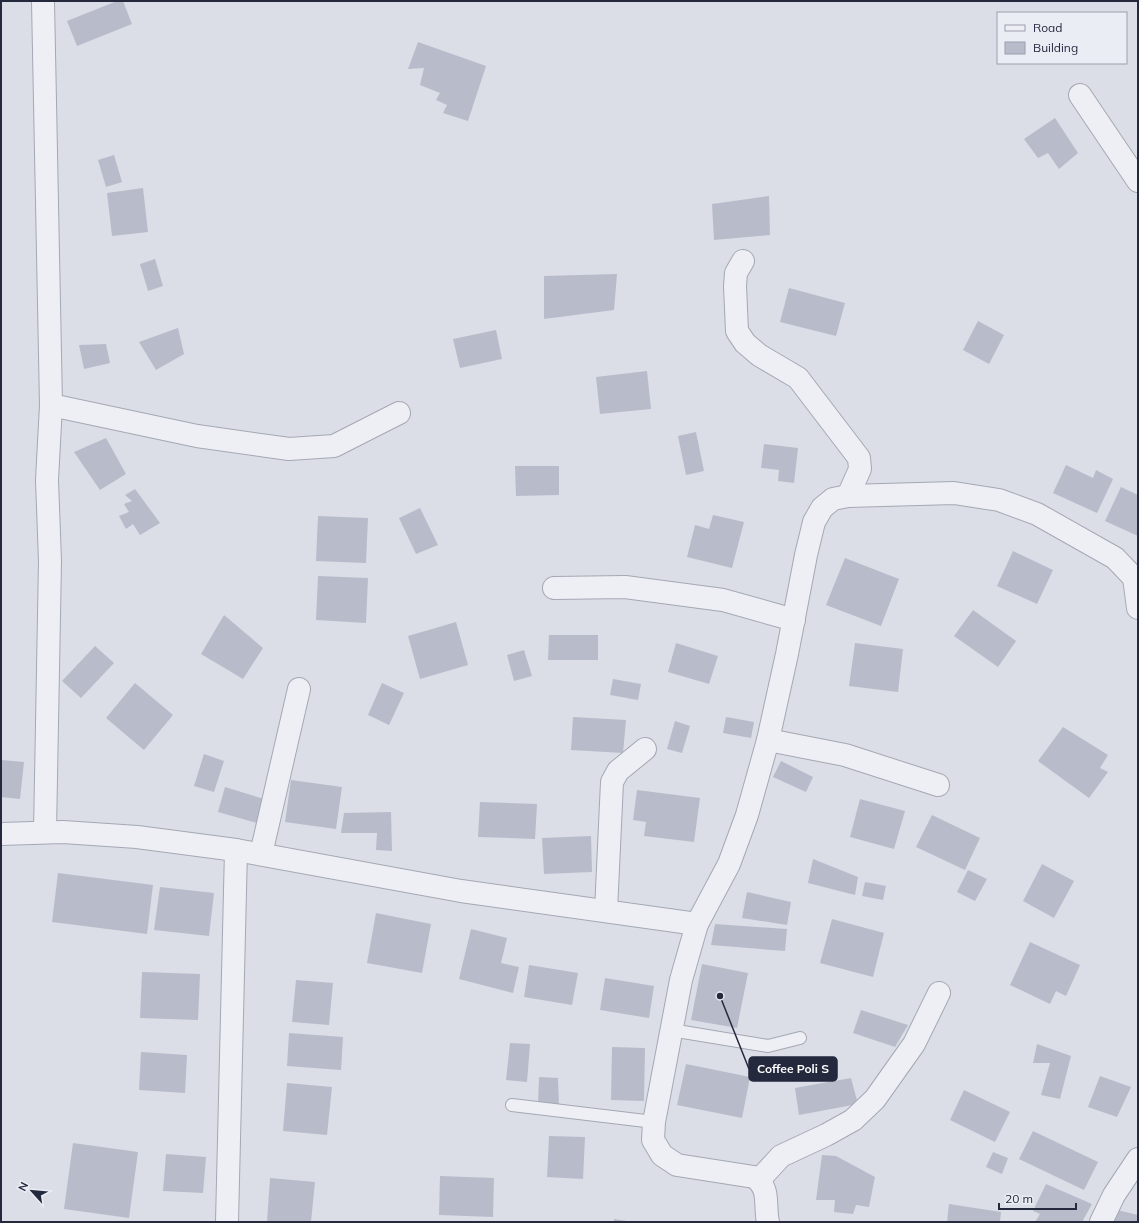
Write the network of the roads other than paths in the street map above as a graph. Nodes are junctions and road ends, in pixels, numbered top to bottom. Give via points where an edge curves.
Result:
1 (43, 1) edge
2 (1080, 96) dead end
3 (1138, 181) edge
4 (743, 261) dead end
5 (51, 405) junction
6 (399, 413) dead end
7 (848, 496) junction
8 (554, 588) dead end
9 (1138, 608) edge
10 (794, 620) junction
11 (299, 689) dead end
12 (768, 740) junction
13 (645, 749) dead end
14 (938, 785) dead end
15 (45, 832) junction
16 (1, 834) edge
17 (236, 850) junction
18 (261, 854) junction
19 (606, 911) junction
20 (697, 924) junction
21 (939, 993) dead end
22 (671, 1030) junction
23 (800, 1038) dead end
24 (512, 1105) dead end
25 (654, 1122) junction
26 (1138, 1159) edge
27 (760, 1180) junction
28 (227, 1222) edge
29 (768, 1222) edge
30 (1101, 1222) edge

1 - 5 street
2 - 3 street
4 - 7 street via 736,273 737,331 745,343 759,355 798,378 859,458 860,469
5 - 6 street via 197,436 289,450 334,446
5 - 15 street via 47,480 50,561
7 - 9 street via 954,493 999,500 1037,514 1115,558 1134,578
7 - 10 street via 833,499 822,508 814,522
8 - 10 street via 625,587 716,599
10 - 12 street
11 - 18 street
12 - 14 street via 845,755
12 - 20 street via 747,815 729,864
13 - 19 street via 618,771 612,782
15 - 16 street
15 - 17 street via 137,837
17 - 18 street
17 - 28 street
18 - 19 street via 462,891
19 - 20 street
20 - 22 street via 680,980
21 - 27 street via 914,1044 875,1099 854,1120 781,1156
22 - 23 lane via 768,1046
22 - 25 street
24 - 25 lane
25 - 27 street via 652,1140 662,1156 677,1165
26 - 30 street via 1114,1195
27 - 29 street via 764,1187

